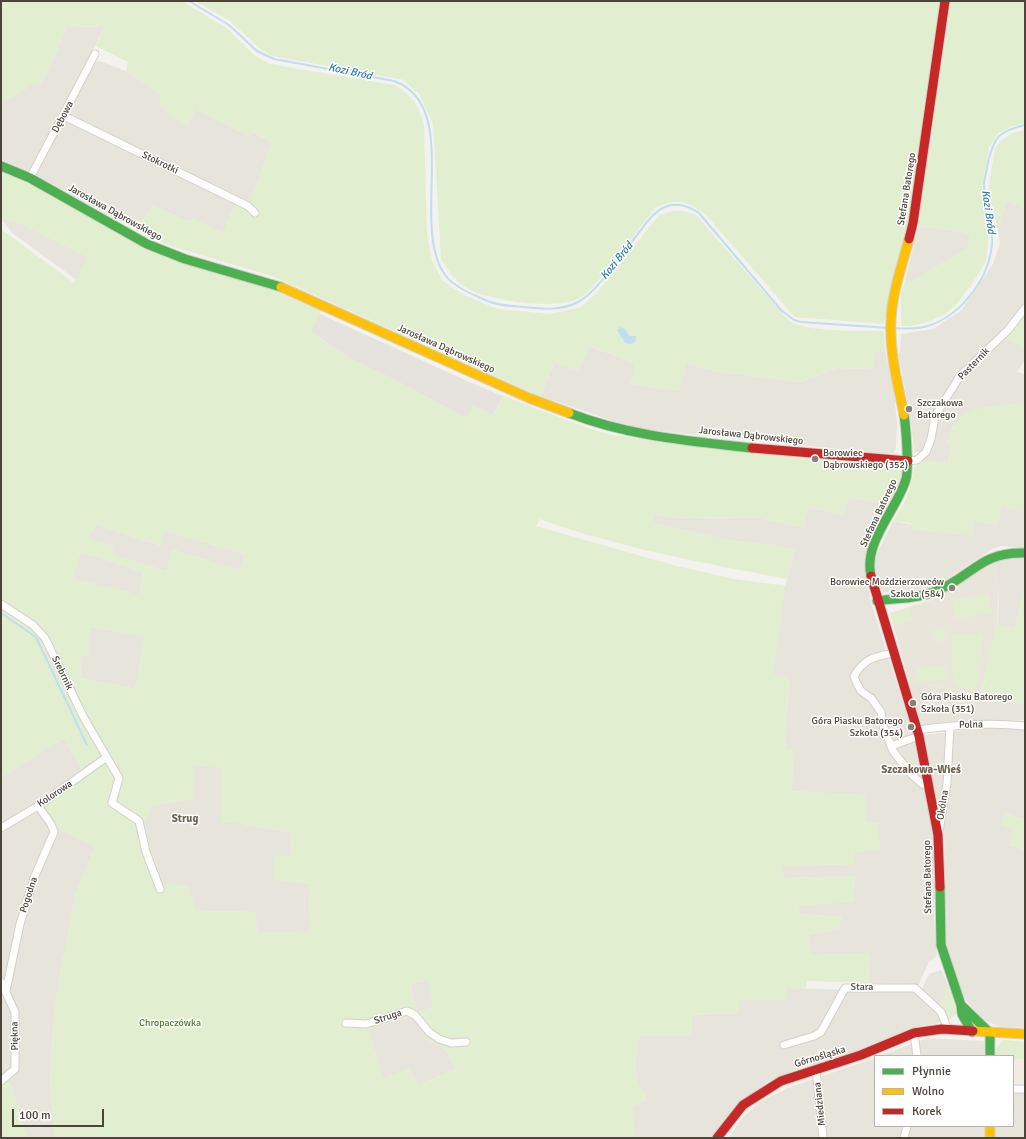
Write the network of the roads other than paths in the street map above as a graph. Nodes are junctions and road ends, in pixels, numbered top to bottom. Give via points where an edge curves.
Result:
1 (945, 1) edge
2 (95, 54) dead end
3 (64, 116) junction
4 (1, 166) edge
5 (30, 178) junction
6 (255, 213) dead end
7 (1025, 308) edge
8 (908, 461) junction
9 (1025, 553) edge
10 (877, 601) junction
11 (1, 604) edge
12 (893, 653) junction
13 (950, 726) junction
14 (1025, 726) edge
15 (918, 733) junction
16 (890, 746) junction
17 (106, 757) junction
18 (927, 784) junction
19 (38, 806) junction
20 (1, 828) edge
21 (938, 836) junction
22 (160, 889) dead end
23 (1, 982) edge
24 (6, 991) junction
25 (962, 1009) junction
26 (976, 1020) junction
27 (346, 1022) dead end
28 (948, 1030) junction
29 (972, 1032) junction
30 (914, 1034) junction
31 (990, 1034) junction
32 (1025, 1034) edge
33 (466, 1042) dead end
34 (784, 1045) dead end
35 (917, 1055) edge
36 (990, 1055) edge
37 (816, 1069) junction
38 (1, 1081) edge
39 (1014, 1089) edge
40 (1025, 1089) edge
41 (906, 1127) edge
42 (990, 1127) edge
43 (717, 1138) edge
44 (823, 1138) edge
45 (904, 1138) edge
46 (990, 1138) edge

1 - 8 street, Stefana Batorego via 914,217 891,320 890,338 903,405
2 - 3 street, Dębowa
3 - 5 street, Dębowa
3 - 6 street, Stokrotki via 248,206
4 - 5 street, Jarosława Dąbrowskiego
5 - 8 street, Jarosława Dąbrowskiego via 147,244 185,259 282,288 529,398 576,416 622,430 668,439
7 - 8 street, Pasternik via 1008,330 960,376 935,416 932,439 926,452 917,460
8 - 10 street, Stefana Batorego via 903,492 878,536 871,554 872,579
9 - 10 street via 1006,552 991,556 934,592
10 - 12 street, Stefana Batorego
11 - 17 street, Srebrnik via 32,625 45,638
12 - 15 street, Stefana Batorego
12 - 16 street via 871,657 854,676 861,691 871,698 881,712
13 - 14 street, Polna
13 - 15 street, Polna
13 - 21 street, Okólna via 947,783
15 - 16 street, Polna
15 - 18 street, Stefana Batorego
16 - 18 street via 911,774 922,784
17 - 19 street, Kolorowa
17 - 22 street, Srebrnik via 119,778 112,803 139,821 146,852
18 - 21 street, Stefana Batorego
19 - 20 street, Kolorowa
19 - 24 street, Pogodna via 54,832 34,878 24,911
21 - 25 street, Stefana Batorego via 941,945
23 - 24 street, Piękna
24 - 38 street, Piękna via 15,1012 15,1069
25 - 26 street, Stefana Batorego
25 - 28 street
25 - 29 street, Stefana Batorego
26 - 29 street
26 - 31 street, Stefana Batorego
27 - 33 street, Struga via 366,1024 407,1011 415,1015 429,1032 439,1039 451,1043
28 - 29 street, Górnośląska
28 - 30 street, Górnośląska
28 - 34 street, Stara via 941,1012 916,988 845,988 821,1032
29 - 31 street, Górnośląska
30 - 35 street
30 - 37 street, Górnośląska
31 - 32 street, Górnośląska
31 - 36 street
37 - 43 street, Górnośląska via 781,1082 752,1099 743,1106
37 - 44 street, Miedziana
39 - 40 street
41 - 45 street
42 - 46 street

